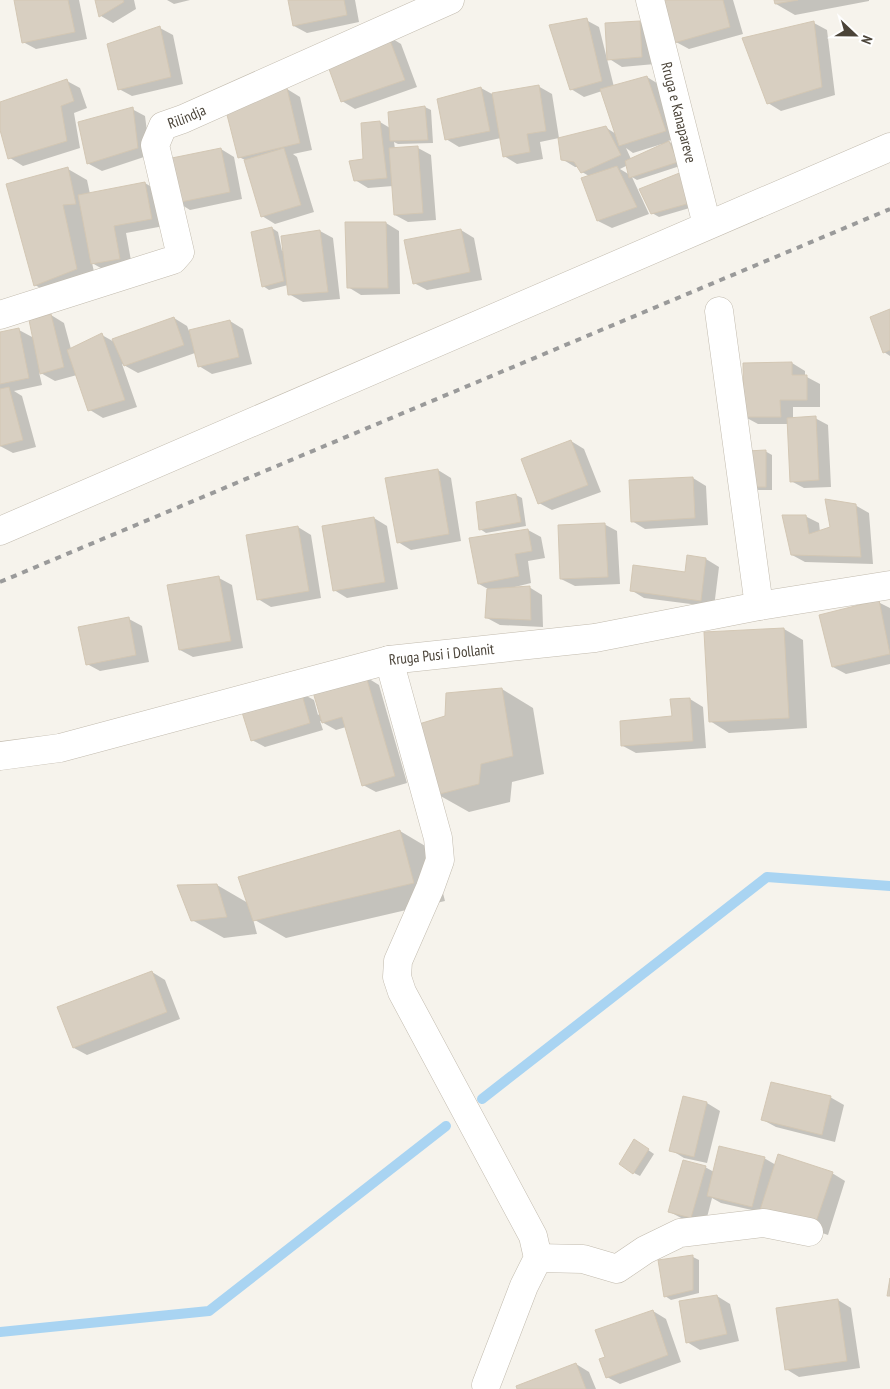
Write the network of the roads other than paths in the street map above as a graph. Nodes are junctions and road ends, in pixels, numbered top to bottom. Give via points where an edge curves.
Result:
1 (450, 0) edge
2 (650, 0) edge
3 (890, 147) edge
4 (707, 225) junction
5 (719, 311) dead end
6 (0, 315) edge
7 (0, 531) edge
8 (890, 584) edge
9 (759, 606) junction
10 (388, 660) junction
11 (0, 756) edge
12 (809, 1232) dead end
13 (538, 1258) junction
14 (486, 1385) dead end

1 - 6 street, Rilindja via 163,126 155,146 180,252 173,260
2 - 4 street, Rruga e Kanapareve
3 - 4 street
4 - 7 street
5 - 9 street
8 - 9 street, Rruga Pusi i Dollanit
9 - 10 street, Rruga Pusi i Dollanit via 595,638
10 - 11 street, Rruga Pusi i Dollanit via 60,748
10 - 13 street via 438,838 440,860 398,960 397,977 402,992 533,1236
12 - 13 street via 764,1222 680,1233 645,1250 617,1269 583,1259
13 - 14 street

